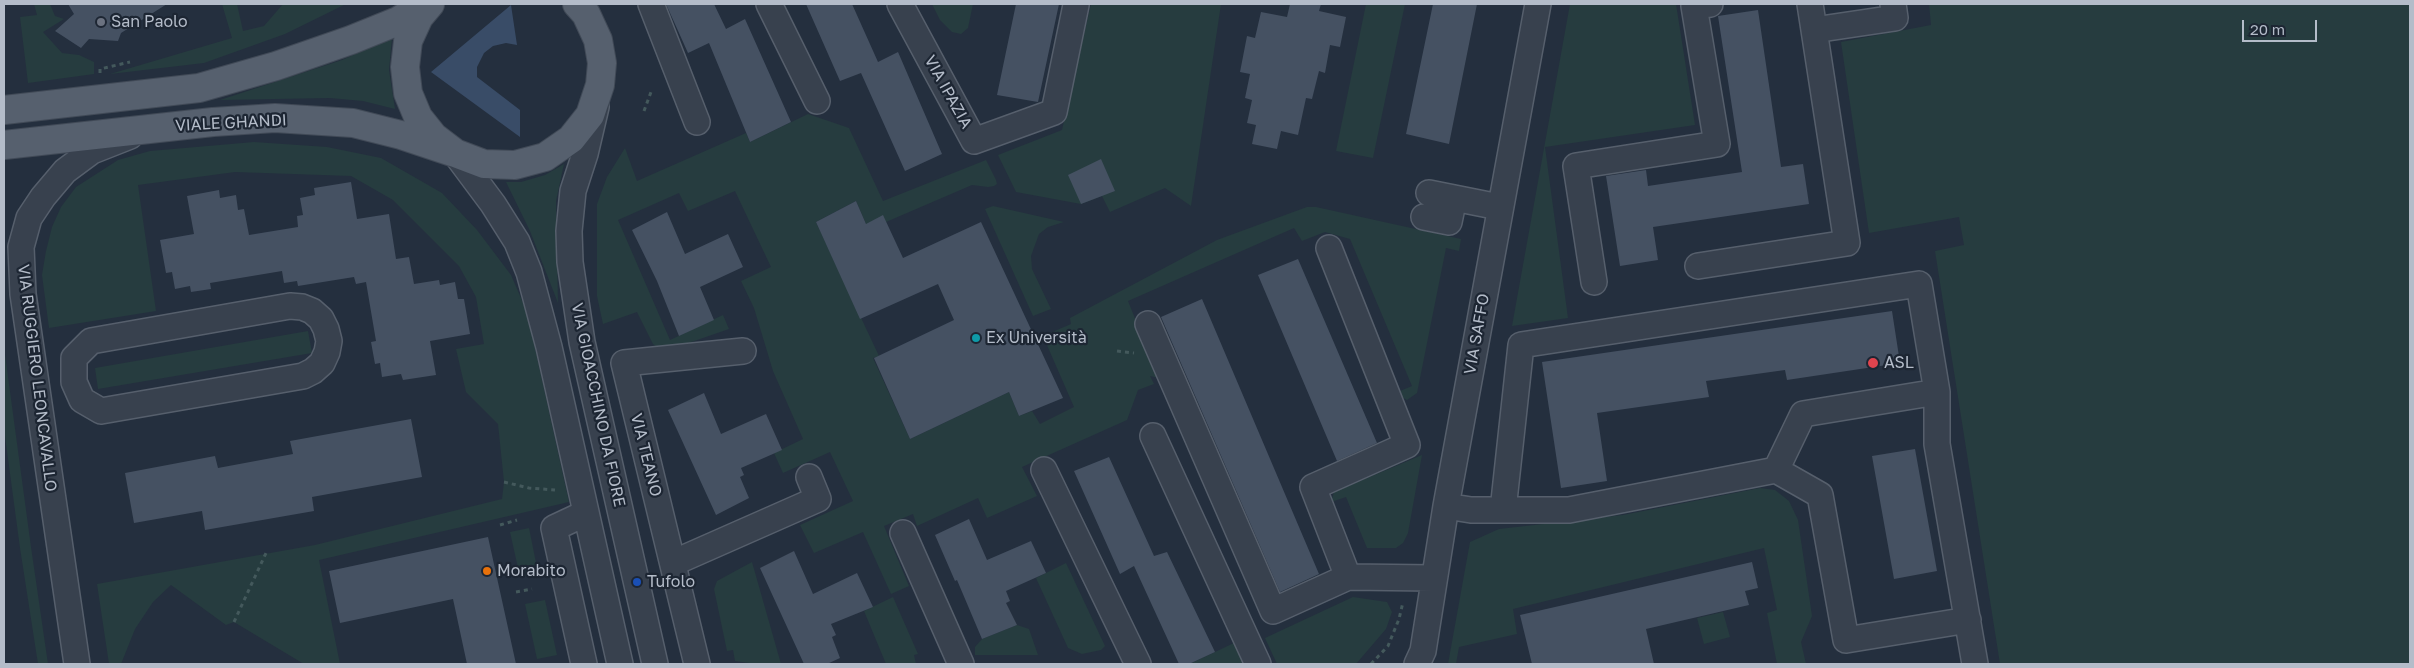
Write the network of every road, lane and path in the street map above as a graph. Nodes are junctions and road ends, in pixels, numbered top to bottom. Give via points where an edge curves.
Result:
1 (425, 4) edge
2 (430, 4) edge
3 (576, 4) edge
4 (591, 4) edge
5 (651, 4) edge
6 (769, 4) edge
7 (900, 4) edge
8 (1538, 4) edge
9 (1710, 4) edge
10 (1810, 4) edge
11 (1893, 4) edge
12 (1076, 5) edge
13 (1814, 30) junction
14 (598, 40) junction
15 (130, 62) dead end
16 (101, 76) dead end
17 (600, 86) junction
18 (651, 92) dead end
19 (817, 101) dead end
20 (4, 110) edge
21 (644, 111) dead end
22 (697, 122) dead end
23 (151, 128) junction
24 (4, 144) edge
25 (455, 153) junction
26 (1429, 193) dead end
27 (1454, 198) junction
28 (1499, 207) junction
29 (1424, 217) dead end
30 (1329, 248) dead end
31 (1698, 266) dead end
32 (1594, 282) dead end
33 (1148, 324) dead end
34 (743, 351) dead end
35 (74, 382) junction
36 (36, 388) junction
37 (1937, 392) junction
38 (1152, 436) dead end
39 (1044, 470) dead end
40 (1776, 470) junction
41 (809, 477) dead end
42 (504, 482) dead end
43 (558, 490) dead end
44 (1446, 506) junction
45 (1503, 510) junction
46 (586, 513) junction
47 (517, 520) dead end
48 (500, 525) dead end
49 (903, 533) dead end
50 (266, 553) dead end
51 (673, 563) junction
52 (1348, 577) junction
53 (1434, 578) junction
54 (532, 589) dead end
55 (516, 592) dead end
56 (1968, 620) junction
57 (234, 622) dead end
58 (77, 664) edge
59 (584, 664) edge
60 (620, 664) edge
61 (655, 664) edge
62 (697, 664) edge
63 (961, 664) edge
64 (1138, 664) edge
65 (1258, 664) edge
66 (1417, 664) edge
67 (1975, 664) edge

1 - 20 main road via 398,21 351,40 199,88
2 - 25 main road via 419,17 408,41 405,67 408,92 418,117 434,138
3 - 14 main road via 586,14
4 - 14 street
5 - 22 street
6 - 19 street
7 - 12 street, VIA IPAZIA via 974,141 1054,112
8 - 28 street, VIA SAFFO
9 - 32 street via 1694,6 1717,144 1576,166
10 - 13 street
11 - 13 street via 1895,18
13 - 31 street via 1847,243
14 - 17 main road via 602,63
15 - 16 path via 100,69
17 - 25 main road via 590,115 571,139 545,157 515,165 484,164
17 - 61 street, VIA GIOACCHINO DA FIORE via 573,191 570,262 582,342
18 - 21 path
23 - 24 main road, VIALE GHANDI
23 - 25 main road, VIALE GHANDI via 276,118 319,120 353,123
23 - 36 street, VIA RUGGIERO LEONCAVALLO via 92,151 65,171 28,218 21,247 23,294
25 - 46 street, VIA GIOACCHINO DA FIORE via 517,242 529,272
26 - 27 street
27 - 28 street
27 - 29 street via 1449,222
28 - 44 street, VIA SAFFO
30 - 52 street via 1407,445 1312,487
33 - 52 street via 1273,611
34 - 51 street, VIA TEANO via 624,363
35 - 35 street via 82,400 101,410 303,376 322,363 329,341 321,319 302,307 290,306 90,341 74,358
35 - 36 street
36 - 58 street, VIA RUGGIERO LEONCAVALLO
37 - 40 street via 1803,414
37 - 45 street via 1919,284 1521,345
37 - 56 street via 1937,444
38 - 65 street
39 - 64 street
40 - 45 street via 1569,510
40 - 56 street via 1820,495 1846,640
41 - 51 street via 818,499
42 - 43 path
44 - 45 street
44 - 53 street, VIA SAFFO
46 - 59 street via 554,528
46 - 60 street, VIA GIOACCHINO DA FIORE
47 - 48 path
49 - 63 street
50 - 57 path
51 - 62 street, VIA TEANO
52 - 53 street
53 - 66 street, VIA SAFFO via 1423,651
54 - 55 path
56 - 67 street

